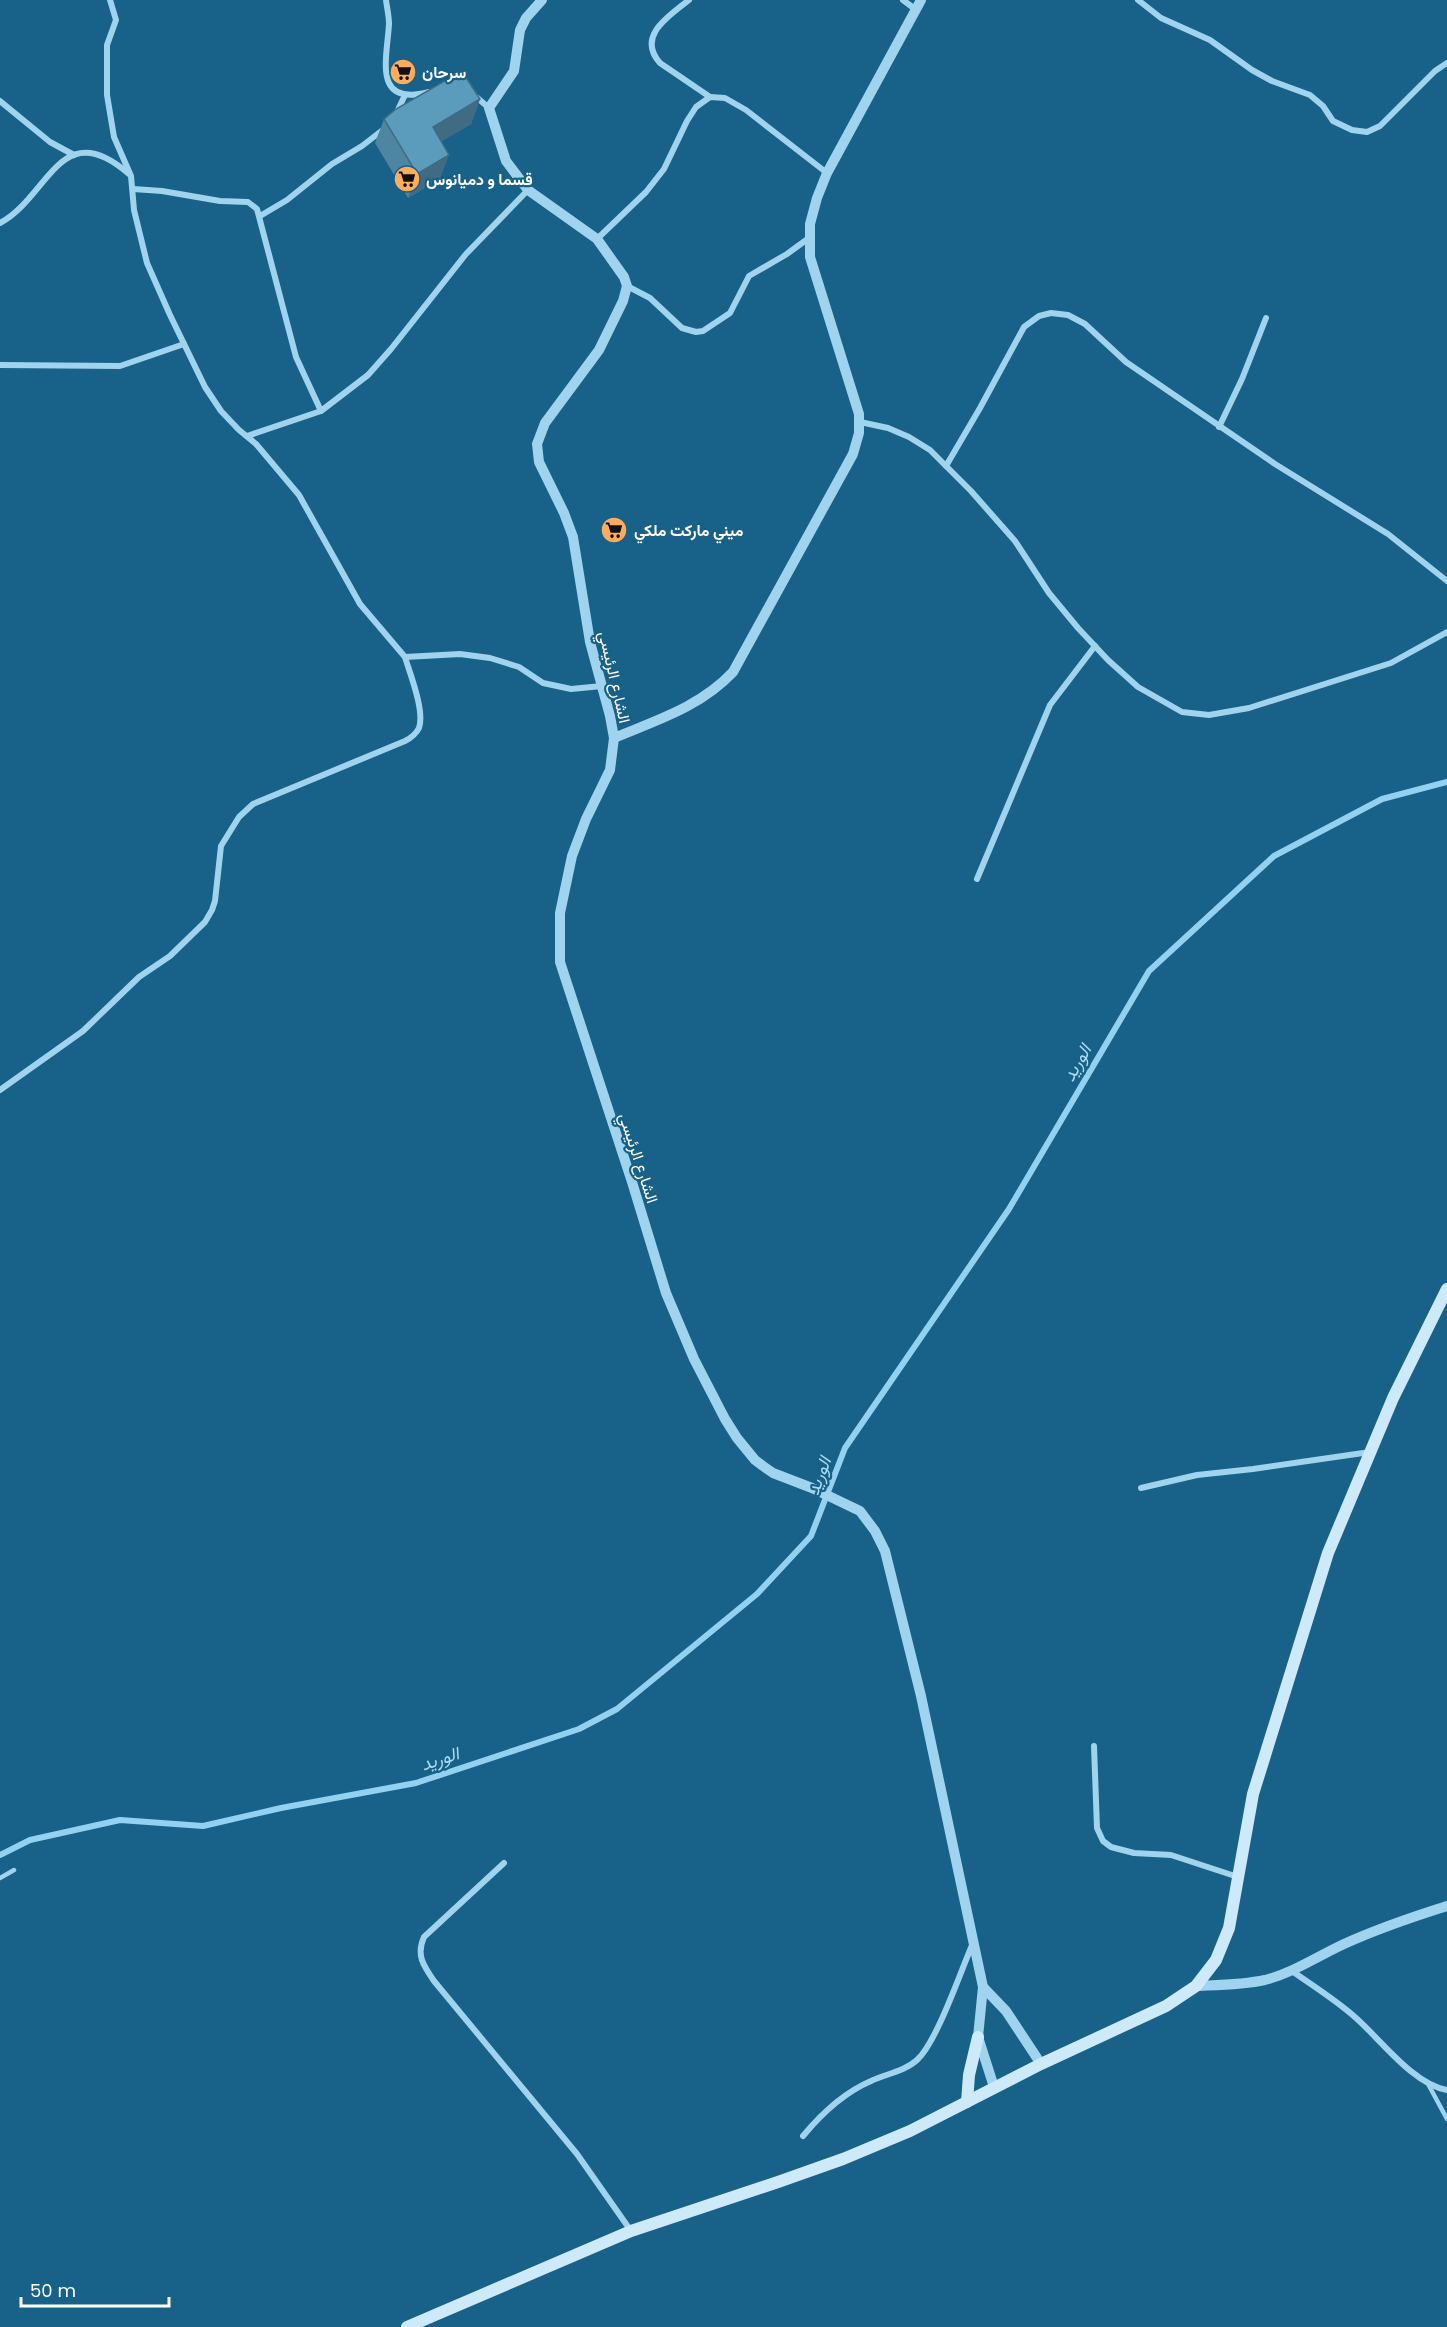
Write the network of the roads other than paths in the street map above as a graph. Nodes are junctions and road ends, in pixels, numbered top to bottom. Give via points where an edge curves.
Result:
1 (111, 0) edge
2 (386, 0) edge
3 (542, 0) edge
4 (689, 0) edge
5 (903, 0) edge
6 (1138, 0) edge
7 (918, 5) edge
8 (1447, 63) edge
9 (438, 89) edge
10 (467, 93) edge
11 (405, 96) junction
12 (710, 97) junction
13 (0, 101) edge
14 (489, 108) junction
15 (392, 119) edge
16 (387, 126) edge
17 (74, 156) junction
18 (827, 173) junction
19 (131, 176) junction
20 (133, 189) junction
21 (528, 190) junction
22 (260, 216) junction
23 (0, 223) edge
24 (809, 238) junction
25 (597, 239) junction
26 (627, 286) junction
27 (1266, 318) dead end
28 (184, 344) junction
29 (0, 364) edge
30 (321, 411) junction
31 (860, 422) junction
32 (1219, 427) junction
33 (247, 436) junction
34 (946, 466) junction
35 (1447, 581) edge
36 (1447, 632) edge
37 (1095, 646) junction
38 (405, 657) junction
39 (602, 686) junction
40 (614, 738) junction
41 (977, 879) dead end
42 (0, 1090) edge
43 (1447, 1289) edge
44 (1370, 1452) junction
45 (1142, 1488) dead end
46 (1094, 1746) dead end
47 (504, 1863) dead end
48 (14, 1870) dead end
49 (1238, 1877) junction
50 (0, 1878) edge
51 (1447, 1906) edge
52 (974, 1940) junction
53 (1291, 1970) junction
54 (1196, 1986) junction
55 (983, 1987) junction
56 (978, 2037) junction
57 (1041, 2064) junction
58 (1427, 2082) junction
59 (994, 2087) junction
60 (1447, 2090) edge
61 (967, 2102) junction
62 (1447, 2119) edge
63 (803, 2136) dead end
64 (631, 2231) junction
65 (407, 2327) edge

1 - 19 street via 116,20 107,45 107,96 114,137
2 - 11 street via 386,80
3 - 14 street via 520,30 514,71
4 - 12 street via 656,31 651,47 660,63
5 - 7 street
6 - 8 street via 1161,18 1210,40 1252,70 1310,95 1333,121 1352,130 1367,132 1380,126
7 - 18 street
9 - 11 street
10 - 14 street via 476,95
11 - 15 street
12 - 18 street via 724,98 746,110
12 - 25 street via 696,107 664,169 646,192
13 - 17 street via 50,142
14 - 21 street via 506,161
16 - 22 street
17 - 19 street via 80,152 95,154 114,161
17 - 23 street via 60,163 26,203
18 - 24 street via 813,211
19 - 20 street
20 - 22 street via 248,202
20 - 28 street via 147,263
21 - 25 street
21 - 30 street via 466,254 368,375
22 - 30 street via 296,357
24 - 26 street via 749,276 730,313 704,332 682,328 650,298
24 - 31 street via 810,257 858,405
25 - 26 street
26 - 39 street, الشارع الرئيسي via 599,350 545,423 537,444 539,462 573,537 590,642
27 - 32 street
28 - 29 street via 120,366
28 - 33 street via 204,387
30 - 33 street
31 - 34 street via 909,437
31 - 40 street via 849,464 733,672 694,704
32 - 34 street via 1126,362 1085,324 1068,315 1051,313 1024,327
32 - 35 street via 1388,534
33 - 38 street via 299,495 360,604
34 - 37 street via 1015,541 1049,593
36 - 37 street via 1390,663 1249,708 1209,715 1182,712 1138,687
37 - 41 street via 1050,705
38 - 39 street via 460,654 490,658 519,667 543,683 571,689
38 - 42 street via 419,709 420,721 414,735 253,804 239,817 222,846 215,901 204,922 83,1031
39 - 40 street, الشارع الرئيسي
40 - 52 street, الشارع الرئيسي via 610,770 578,837 565,884 559,922 560,962 666,1293 709,1390 755,1460 774,1473 860,1511 880,1541 921,1696
43 - 44 main road
44 - 45 street via 1197,1475
44 - 49 main road via 1304,1628 1253,1794
46 - 49 street via 1097,1828 1103,1841 1124,1851 1171,1855
47 - 64 street via 424,1937 420,1959 577,2154
48 - 50 lane
49 - 54 main road via 1229,1928 1216,1960
51 - 53 street via 1342,1944
52 - 55 street
52 - 63 street via 922,2054 904,2068 849,2092
53 - 54 street via 1245,1984
53 - 58 street via 1341,2006
54 - 57 main road via 1166,2006
55 - 56 street
55 - 57 street via 1006,2011
56 - 59 street
56 - 61 main road
57 - 59 main road
58 - 60 street
58 - 62 lane
59 - 61 main road
61 - 64 main road via 843,2159
64 - 65 main road

